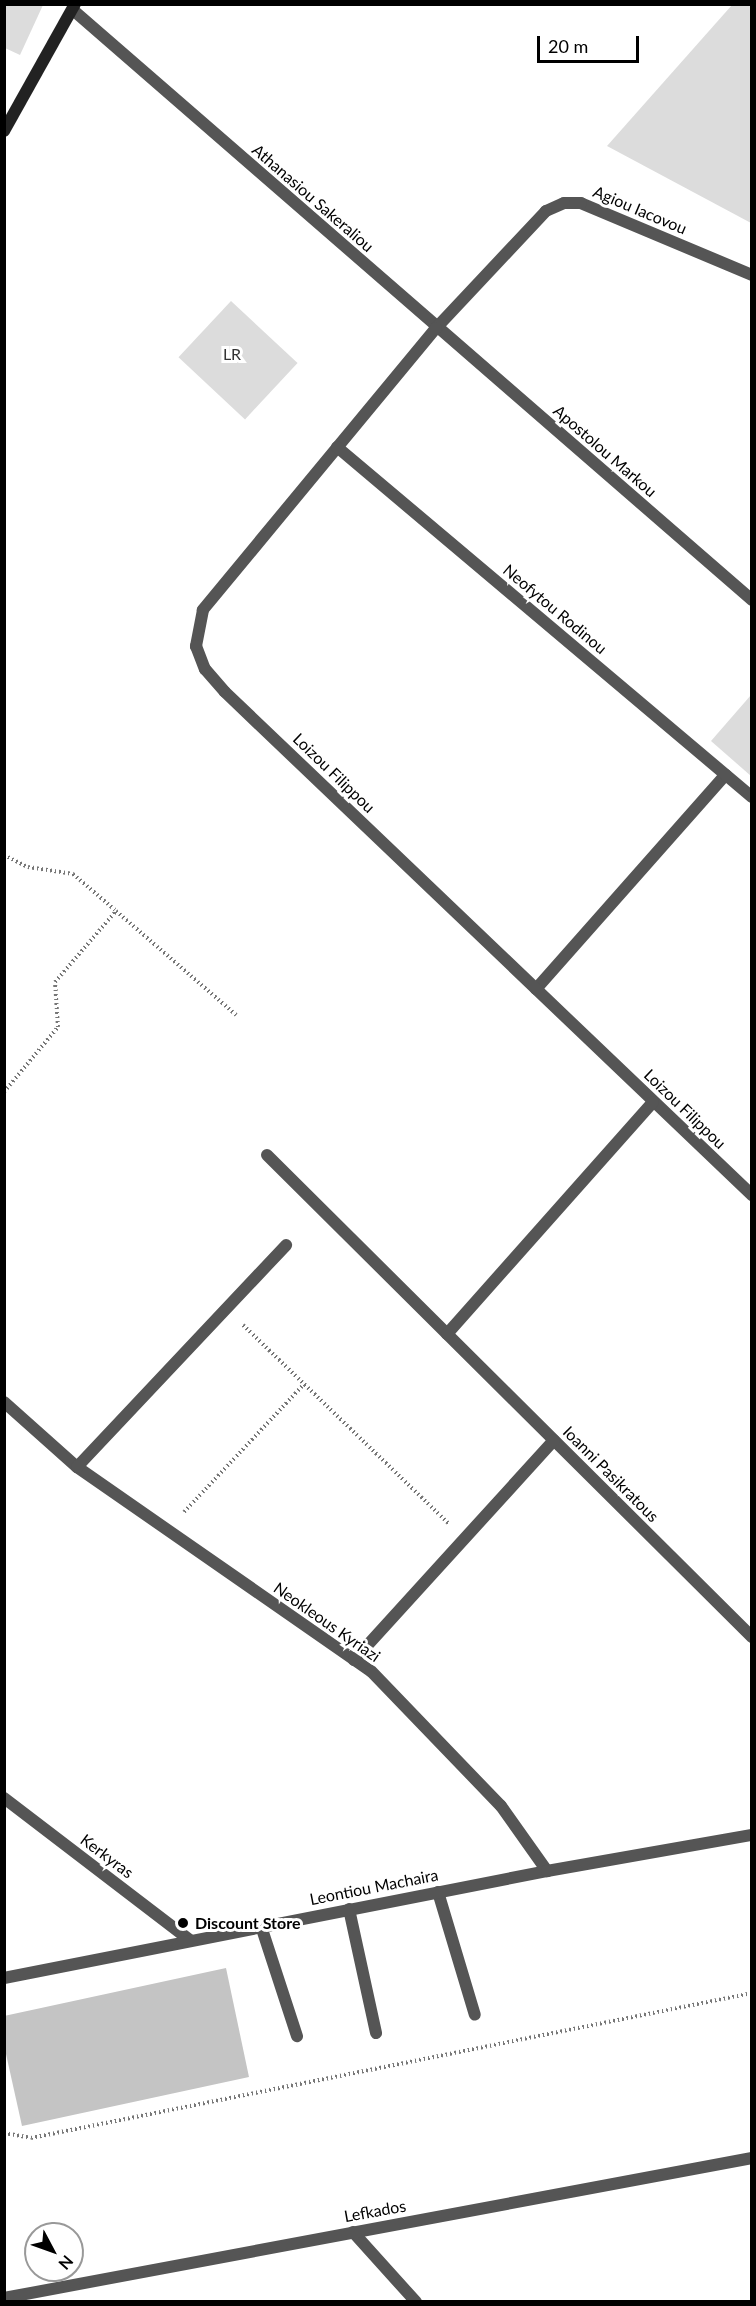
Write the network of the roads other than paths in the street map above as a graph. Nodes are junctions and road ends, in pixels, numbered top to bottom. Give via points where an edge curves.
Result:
1 (74, 8) edge
2 (4, 131) edge
3 (752, 275) edge
4 (436, 328) junction
5 (337, 447) junction
6 (752, 600) edge
7 (725, 774) junction
8 (752, 797) edge
9 (536, 989) junction
10 (653, 1102) junction
11 (267, 1155) dead end
12 (752, 1195) edge
13 (286, 1245) dead end
14 (447, 1334) junction
15 (4, 1402) edge
16 (554, 1440) junction
17 (77, 1467) junction
18 (752, 1638) edge
19 (354, 1660) junction
20 (4, 1798) edge
21 (752, 1835) edge
22 (547, 1871) junction
23 (438, 1892) junction
24 (348, 1909) junction
25 (261, 1926) junction
26 (190, 1940) junction
27 (4, 1978) edge
28 (475, 2015) dead end
29 (376, 2033) dead end
30 (297, 2036) dead end
31 (752, 2158) edge
32 (353, 2232) junction
33 (4, 2298) edge
34 (416, 2301) edge

1 - 2 street
1 - 4 street, Athanasiou Sakeraliou
3 - 4 street, Agiou Iacovou via 581,203 564,203 546,210 520,234
4 - 5 street, Loizou Filippou
4 - 6 street, Apostolou Markou
5 - 7 street, Neofytou Rodinou
5 - 9 street, Loizou Filippou via 202,610 196,646 205,669 225,692
7 - 8 street, Neofytou Rodinou
7 - 9 street
9 - 10 street, Loizou Filippou
10 - 12 street, Loizou Filippou
10 - 14 street
11 - 14 street, Ioanni Pasikratous
13 - 17 street
14 - 16 street, Ioanni Pasikratous
15 - 17 street, Neokleous Kyriazi
16 - 18 street, Ioanni Pasikratous
16 - 19 street
17 - 19 street, Neokleous Kyriazi
19 - 22 street, Neokleous Kyriazi via 371,1671 501,1806
20 - 26 street, Kerkyras
21 - 22 street, Leontiou Machaira
22 - 23 street, Leontiou Machaira
23 - 24 street, Leontiou Machaira
23 - 28 street
24 - 25 street, Leontiou Machaira
24 - 29 street
25 - 26 street, Leontiou Machaira
25 - 30 street
26 - 27 street, Leontiou Machaira
31 - 32 street, Lefkados
32 - 33 street, Lefkados
32 - 34 street

